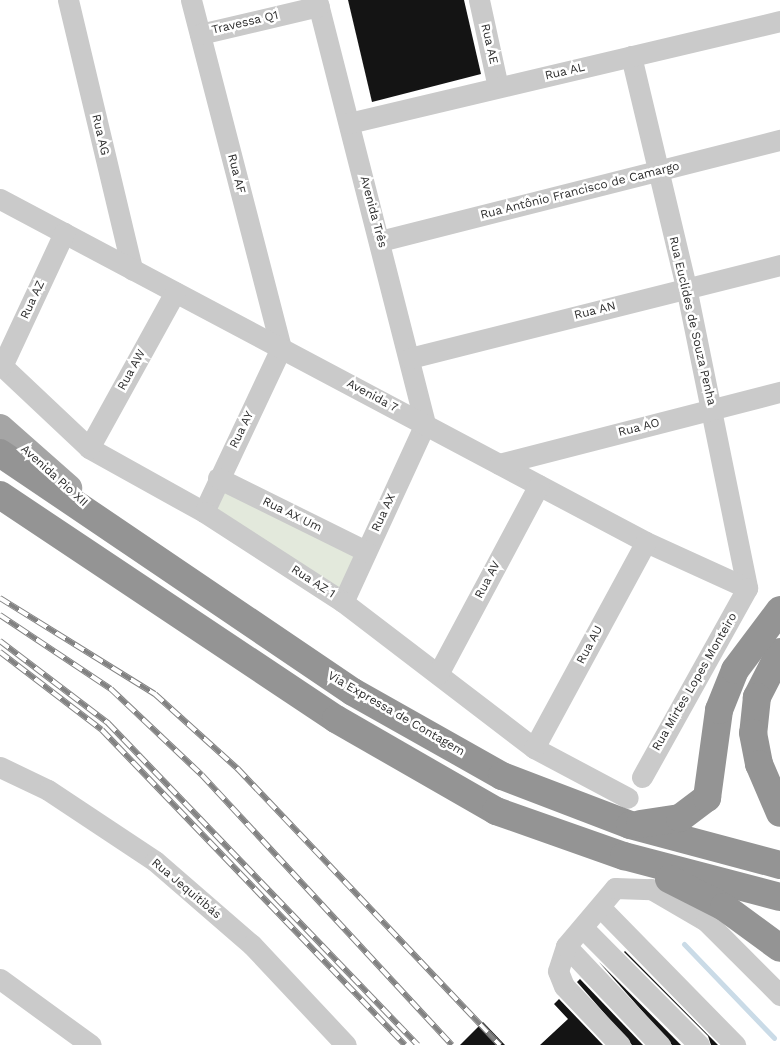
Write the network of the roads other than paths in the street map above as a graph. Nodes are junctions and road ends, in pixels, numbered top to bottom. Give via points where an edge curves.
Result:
1 (68, 0) edge
2 (191, 0) edge
3 (479, 0) edge
4 (318, 3) edge
5 (780, 21) edge
6 (200, 34) junction
7 (630, 56) junction
8 (498, 87) junction
9 (349, 123) junction
10 (780, 140) edge
11 (656, 172) junction
12 (0, 199) edge
13 (64, 233) junction
14 (380, 241) junction
15 (780, 265) edge
16 (132, 269) junction
17 (686, 287) junction
18 (175, 292) junction
19 (281, 348) junction
20 (410, 358) junction
21 (1, 365) edge
22 (780, 392) edge
23 (712, 409) junction
24 (425, 424) junction
25 (0, 428) edge
26 (89, 448) junction
27 (0, 453) edge
28 (499, 464) junction
29 (218, 478) junction
30 (539, 485) junction
31 (0, 495) edge
32 (204, 512) junction
33 (108, 524) junction
34 (646, 542) junction
35 (366, 551) junction
36 (747, 588) junction
37 (343, 602) junction
38 (780, 610) edge
39 (780, 652) edge
40 (438, 674) junction
41 (534, 748) junction
42 (0, 767) edge
43 (642, 777) dead end
44 (628, 798) dead end
45 (780, 813) edge
46 (630, 825) junction
47 (624, 856) junction
48 (780, 865) edge
49 (717, 880) junction
50 (780, 897) edge
51 (600, 908) junction
52 (780, 912) edge
53 (583, 928) junction
54 (566, 946) junction
55 (780, 948) edge
56 (0, 979) edge
57 (780, 995) edge
58 (91, 1045) edge
59 (346, 1045) edge
60 (620, 1045) edge
61 (660, 1045) edge
62 (699, 1045) edge
63 (735, 1045) edge

1 - 16 street, Rua AG
2 - 6 street, Rua AF
3 - 8 street, Rua AE
4 - 6 street, Travessa Q1
4 - 9 street, Avenida Três
5 - 7 street, Rua AL
6 - 19 street, Rua AF
7 - 8 street, Rua AL
7 - 11 street, Rua Euclides de Souza Penha
8 - 9 street, Rua AL
9 - 14 street, Avenida Três
10 - 11 street, Rua Antônio Francisco de Camargo
11 - 14 street, Rua Antônio Francisco de Camargo
11 - 17 street, Rua Euclides de Souza Penha
12 - 13 street, Avenida 7
13 - 16 street, Avenida 7
13 - 21 street, Rua AZ
14 - 20 street, Avenida Três
15 - 17 street, Rua AN
16 - 18 street, Avenida 7
17 - 20 street, Rua AN
17 - 23 street, Rua Euclides de Souza Penha
18 - 19 street, Avenida 7
18 - 26 street, Rua AW
19 - 24 street, Avenida 7
19 - 29 street, Rua AY
20 - 24 street, Avenida Três
21 - 26 street, Rua AZ 1
22 - 23 street, Rua AO
23 - 28 street, Rua AO
23 - 36 street, Rua Euclides de Souza Penha
24 - 28 street, Avenida 7
24 - 35 street, Rua AX
25 - 33 main road, Avenida Pio XII
26 - 32 street, Rua AZ 1
27 - 33 highway, Via Expressa de Contagem
28 - 30 street, Avenida 7
29 - 32 street, Rua AY
29 - 35 street, Rua AX Um
30 - 34 street, Avenida 7
30 - 40 street, Rua AV
31 - 47 highway via 345,724 502,814
32 - 37 street, Rua AZ 1
33 - 46 highway, Via Expressa de Contagem via 354,692 502,776
34 - 36 street, Avenida 7
34 - 41 street, Rua AU
35 - 37 street, Rua AX
36 - 43 street, Rua Mirtes Lopes Monteiro
37 - 40 street, Rua AZ 1
38 - 46 highway via 735,670 719,710 707,798 680,818
39 - 45 highway via 757,697 753,733 759,764
40 - 41 street, Rua AZ 1
41 - 44 street, Rua AZ 1
42 - 59 street, Rua Jequitibás via 48,790 155,862 252,945
46 - 48 highway, Via Expressa de Contagem
47 - 49 highway
47 - 55 highway via 724,907
49 - 50 highway
49 - 52 highway
51 - 53 street
51 - 57 street via 616,888 651,889 706,921
51 - 63 street
53 - 54 street
53 - 62 street
54 - 60 street via 558,971 564,986
54 - 61 street
56 - 58 street

